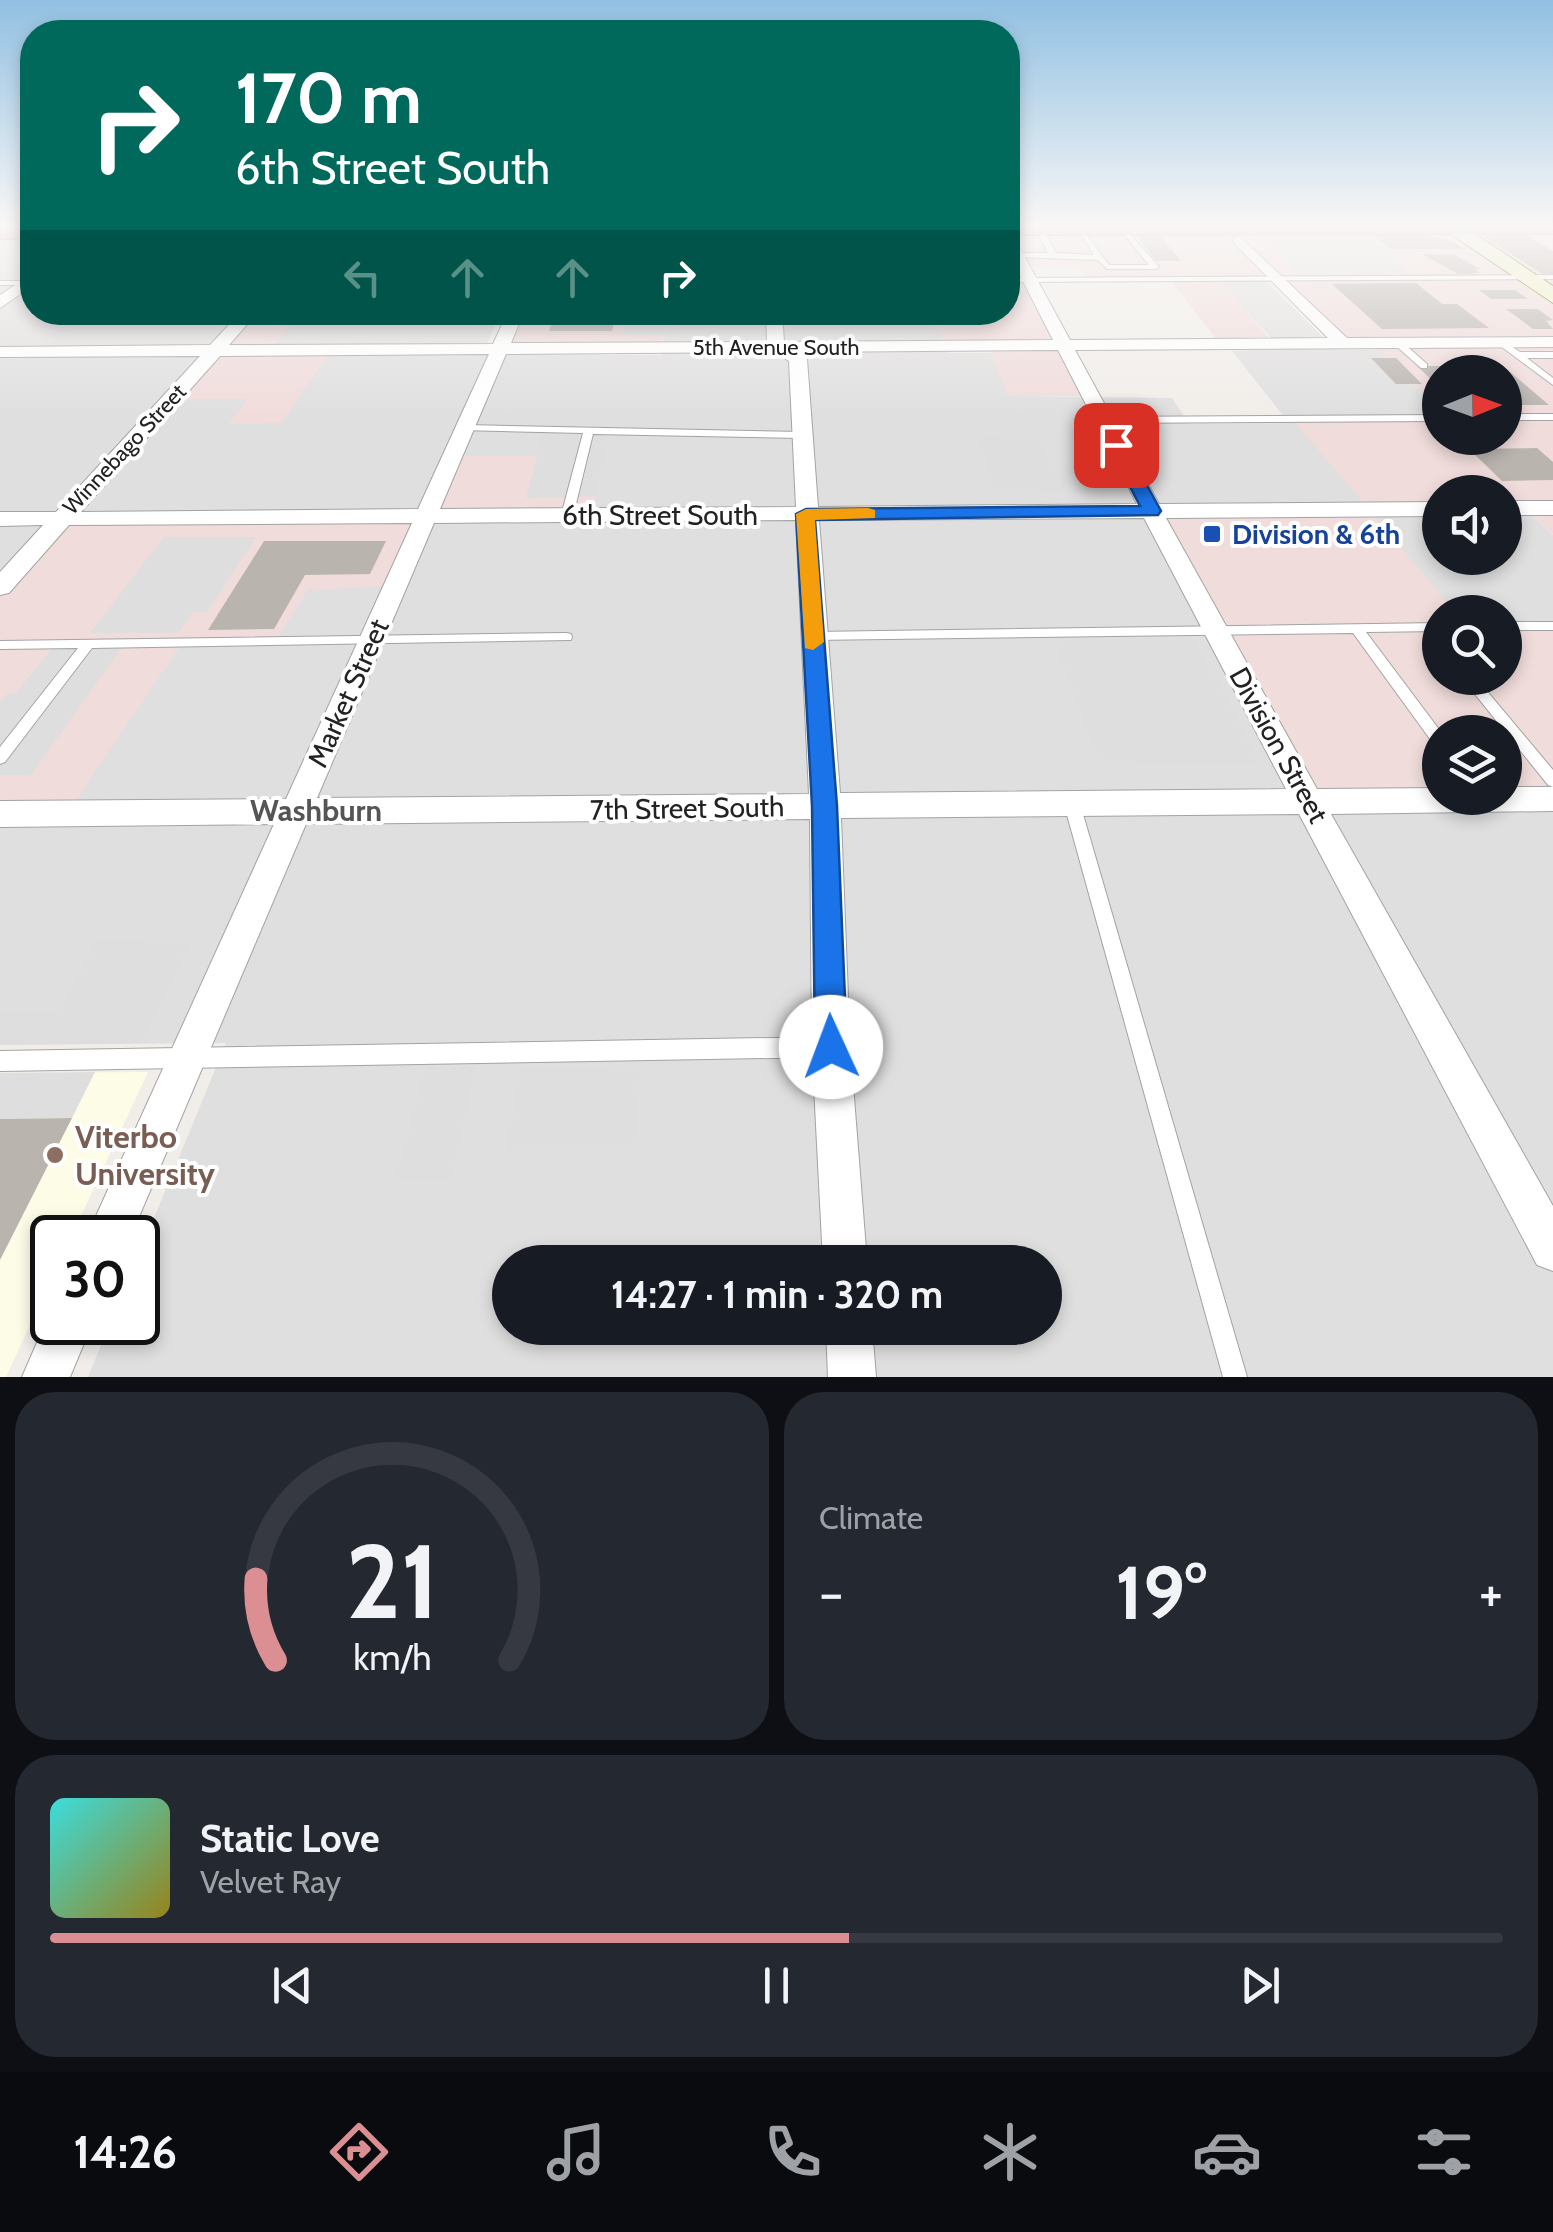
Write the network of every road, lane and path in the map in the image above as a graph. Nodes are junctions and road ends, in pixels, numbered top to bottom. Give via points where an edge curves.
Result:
1 (1024, 288) edge
2 (1288, 288) edge
3 (238, 325) edge
4 (510, 325) edge
5 (775, 325) edge
6 (1553, 342) edge
7 (1342, 343) junction
8 (1398, 343) junction
9 (1502, 343) junction
10 (1064, 344) junction
11 (776, 347) junction
12 (500, 349) junction
13 (0, 352) edge
14 (214, 352) junction
15 (1553, 354) edge
16 (1518, 355) joint
17 (1522, 358) edge
18 (1422, 364) edge
19 (1553, 382) edge
20 (1522, 417) edge
21 (1553, 417) edge
22 (1422, 418) edge
23 (1103, 420) junction
24 (465, 428) junction
25 (589, 430) junction
26 (802, 434) junction
27 (1522, 508) edge
28 (1553, 508) edge
29 (1422, 509) edge
30 (1152, 511) junction
31 (806, 514) junction
32 (567, 516) junction
33 (426, 517) junction
34 (60, 518) junction
35 (0, 519) edge
36 (0, 587) edge
37 (1422, 627) edge
38 (1522, 627) edge
39 (1357, 629) junction
40 (1550, 629) edge
41 (1216, 633) junction
42 (812, 636) junction
43 (566, 637) dead end
44 (372, 639) junction
45 (90, 642) junction
46 (0, 645) edge
47 (1483, 695) edge
48 (1422, 717) edge
49 (0, 758) edge
50 (1553, 780) edge
51 (1522, 798) edge
52 (1553, 798) edge
53 (1422, 799) edge
54 (1311, 801) junction
55 (1072, 804) junction
56 (824, 806) junction
57 (296, 811) junction
58 (0, 814) edge
59 (831, 1047) junction
60 (188, 1059) junction
61 (0, 1061) edge
62 (118, 1215) edge
63 (844, 1245) edge
64 (1553, 1249) edge
65 (60, 1345) edge
66 (850, 1345) edge
67 (46, 1377) edge
68 (852, 1377) edge
69 (1235, 1377) edge

1 - 10 street, Division Street
2 - 7 street
3 - 14 street, Winnebago Street
4 - 12 street, Market Street
5 - 11 street
6 - 9 street, 5th Avenue South
7 - 8 street, 5th Avenue South
7 - 10 street, 5th Avenue South
8 - 9 street, 5th Avenue South
8 - 18 lane
9 - 16 lane
10 - 11 street, 5th Avenue South
10 - 23 street, Division Street
11 - 12 street, 5th Avenue South
11 - 26 street via 798,359
12 - 14 street, 5th Avenue South
12 - 24 street, Market Street
13 - 14 street, 5th Avenue South
14 - 34 street, Winnebago Street
15 - 16 lane
17 - 19 lane
20 - 21 lane
22 - 23 lane
23 - 30 street, Division Street
24 - 25 lane
24 - 33 street, Market Street
25 - 26 lane
25 - 32 lane
26 - 31 street
27 - 28 street
29 - 30 street, 6th Street South
30 - 31 street, 6th Street South
30 - 41 street, Division Street
31 - 32 street, 6th Street South
31 - 42 street
32 - 33 street, 6th Street South
33 - 34 street, 6th Street South
33 - 44 street, Market Street
34 - 35 street, 6th Street South
34 - 36 street, Winnebago Street
37 - 39 lane
38 - 40 lane
39 - 41 lane
39 - 48 lane
41 - 42 lane
41 - 54 street, Division Street
42 - 56 street
43 - 44 lane
44 - 45 lane
44 - 57 street, Market Street
45 - 46 lane
45 - 49 lane
47 - 50 lane
51 - 52 street, 7th Street South
53 - 54 street, 7th Street South
54 - 55 street, 7th Street South
54 - 64 street, Division Street
55 - 56 street, 7th Street South
55 - 69 lane
56 - 57 street, 7th Street South
56 - 59 street
57 - 58 street, 7th Street South
57 - 60 street, Market Street
59 - 60 lane
59 - 63 street
60 - 61 lane
60 - 62 street, Market Street
65 - 67 street
66 - 68 street

